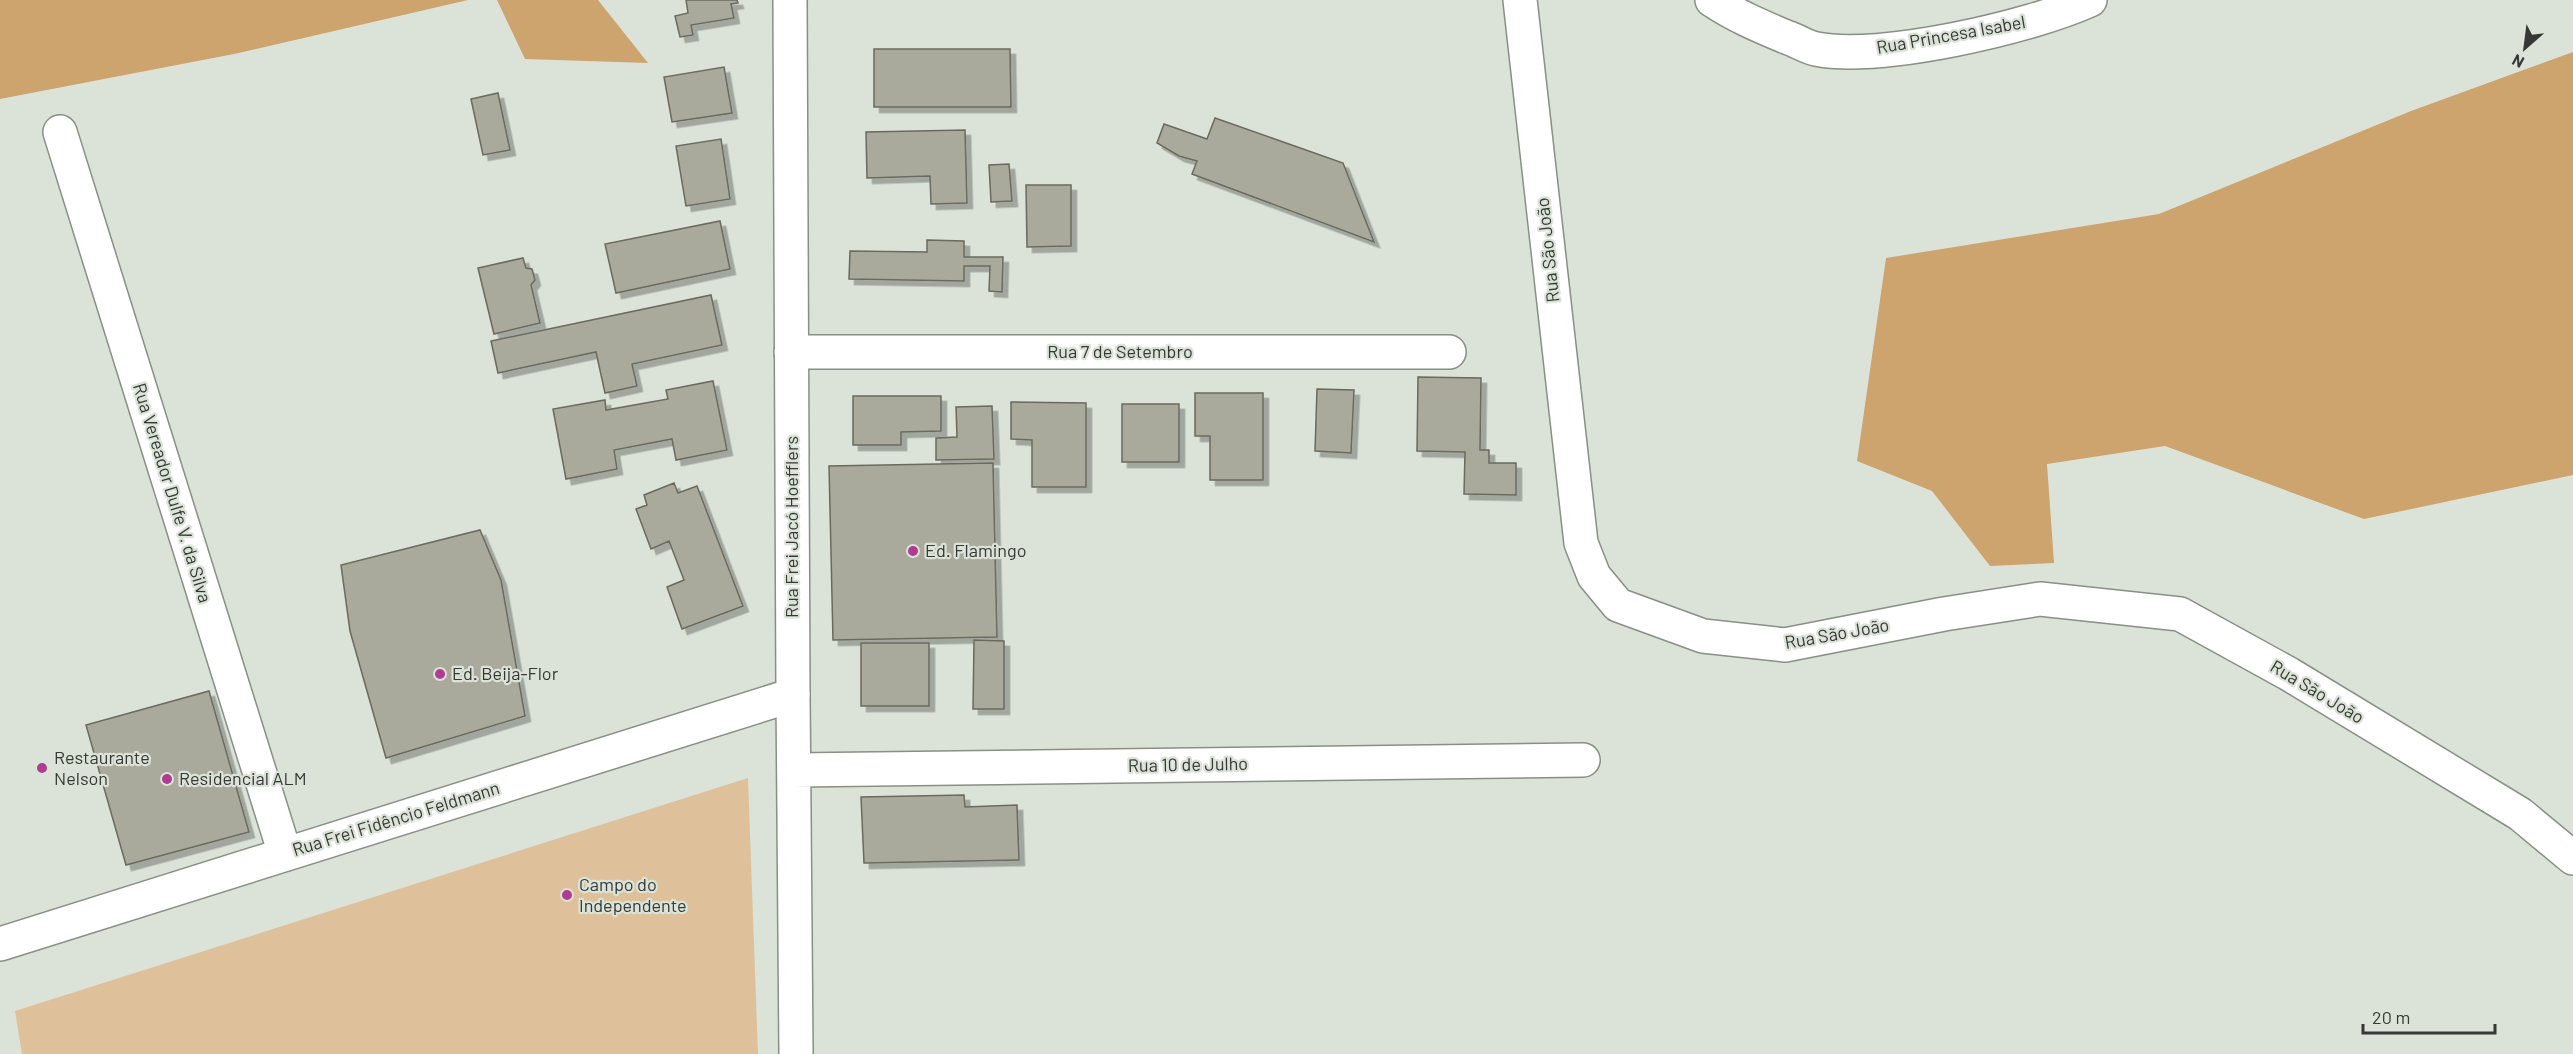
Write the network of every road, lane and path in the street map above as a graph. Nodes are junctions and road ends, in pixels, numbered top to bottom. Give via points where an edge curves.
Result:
1 (790, 0) edge
2 (1520, 0) edge
3 (1712, 0) edge
4 (2090, 0) edge
5 (60, 132) dead end
6 (1449, 351) dead end
7 (791, 352) junction
8 (793, 695) junction
9 (1583, 760) dead end
10 (794, 770) junction
11 (285, 854) junction
12 (2573, 858) edge
13 (0, 944) edge
14 (796, 1054) edge

1 - 7 street, Rua Frei Jacó Hoefflers
2 - 12 street, Rua São João via 1581,543 1594,576 1618,605 1703,636 1785,645 2040,599 2180,614 2289,674 2520,814
3 - 4 street, Rua Princesa Isabel via 1736,16 1816,49 1866,51 1982,33 2061,14
5 - 11 street, Rua Vereador Dulfe V. da Silva
6 - 7 street, Rua 7 de Setembro
7 - 8 street, Rua Frei Jacó Hoefflers
8 - 10 street, Rua Frei Jacó Hoefflers
8 - 11 street, Rua Frei Fidêncio Feldmann
9 - 10 street, Rua 10 de Julho
10 - 14 street, Rua Frei Jacó Hoefflers
11 - 13 street, Rua Frei Fidêncio Feldmann

